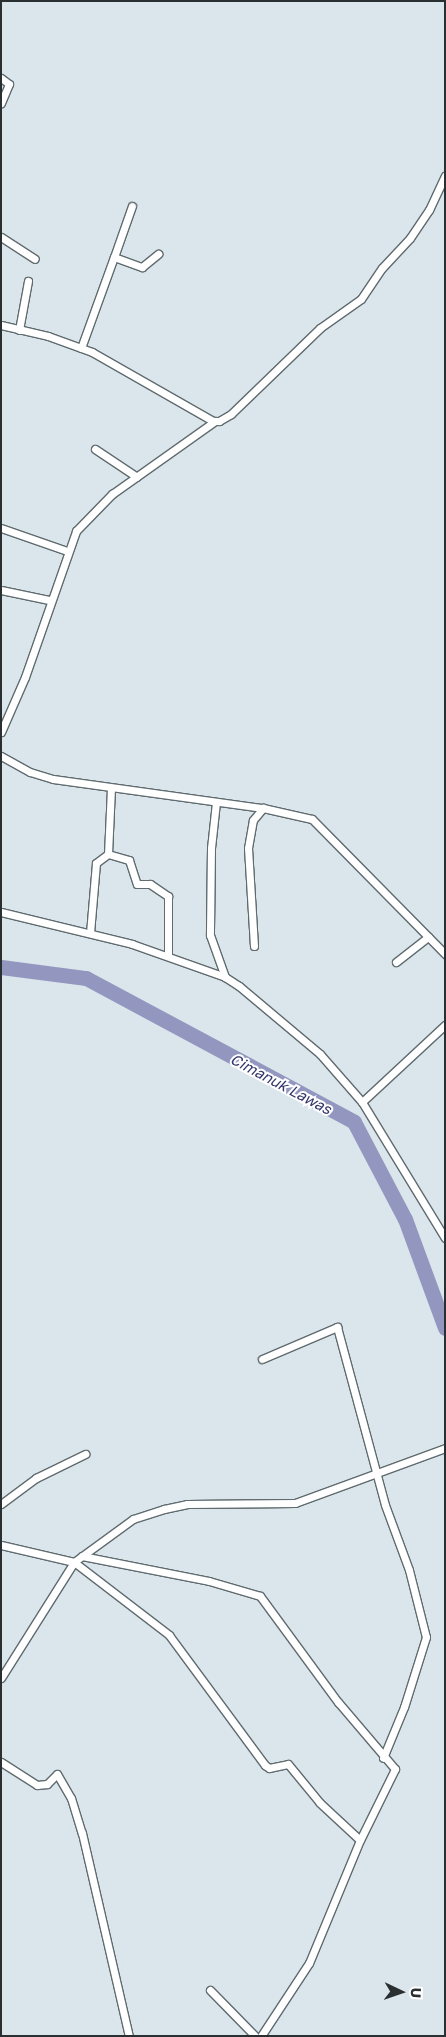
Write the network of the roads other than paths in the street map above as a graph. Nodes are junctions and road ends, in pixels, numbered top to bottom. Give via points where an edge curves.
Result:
1 (1, 78) edge
2 (1, 103) edge
3 (445, 176) edge
4 (132, 206) dead end
5 (1, 237) edge
6 (158, 254) dead end
7 (114, 257) junction
8 (35, 259) dead end
9 (28, 282) dead end
10 (1, 325) edge
11 (19, 330) junction
12 (81, 348) junction
13 (215, 421) junction
14 (95, 449) dead end
15 (137, 477) junction
16 (1, 528) edge
17 (67, 551) junction
18 (1, 590) edge
19 (49, 600) junction
20 (1, 732) edge
21 (1, 756) edge
22 (110, 788) junction
23 (216, 802) junction
24 (263, 808) junction
25 (108, 854) junction
26 (1, 912) edge
27 (90, 933) junction
28 (428, 937) junction
29 (254, 946) dead end
30 (445, 954) edge
31 (168, 956) junction
32 (396, 962) dead end
33 (225, 977) junction
34 (445, 1025) edge
35 (362, 1102) junction
36 (445, 1238) edge
37 (262, 1359) dead end
38 (445, 1448) edge
39 (85, 1454) dead end
40 (377, 1473) junction
41 (1, 1504) edge
42 (1, 1545) edge
43 (82, 1556) junction
44 (74, 1562) junction
45 (1, 1678) edge
46 (383, 1758) junction
47 (1, 1762) edge
48 (360, 1840) junction
49 (210, 1990) dead end
50 (129, 2036) edge
51 (255, 2036) edge
52 (261, 2036) edge

1 - 2 street via 9,83
3 - 13 street via 429,210 410,238 382,268 361,299 320,328 231,414
4 - 7 street
5 - 8 street
6 - 7 street via 142,267
7 - 12 street
9 - 11 street
10 - 11 street
11 - 12 street
12 - 13 street via 115,363
13 - 15 street
14 - 15 street
15 - 17 street via 85,520
16 - 17 street
17 - 19 street
18 - 19 street
19 - 20 street via 25,677
21 - 22 street via 39,775
22 - 23 street
22 - 25 street
23 - 24 street
23 - 33 street via 211,848 210,936
24 - 28 street via 300,815 320,824
24 - 29 street via 253,820 248,848
25 - 27 street via 96,863
25 - 31 street via 129,860 137,884 150,884 168,896
26 - 27 street
27 - 31 street
28 - 30 street
28 - 32 street
31 - 33 street
33 - 35 street via 320,1054
34 - 35 street
35 - 36 street
37 - 40 street via 337,1327
38 - 40 street
39 - 41 street via 36,1478
40 - 43 street via 294,1504 186,1504 164,1509 134,1520
40 - 46 street via 426,1637 404,1707
42 - 44 street
43 - 44 street
43 - 46 street via 209,1581 257,1595
44 - 45 street
44 - 48 street via 169,1635 265,1765 269,1768 288,1764 320,1803
46 - 48 street via 395,1769
47 - 50 street via 37,1786 47,1784 57,1774 71,1798
48 - 52 street via 310,1963
49 - 51 street

